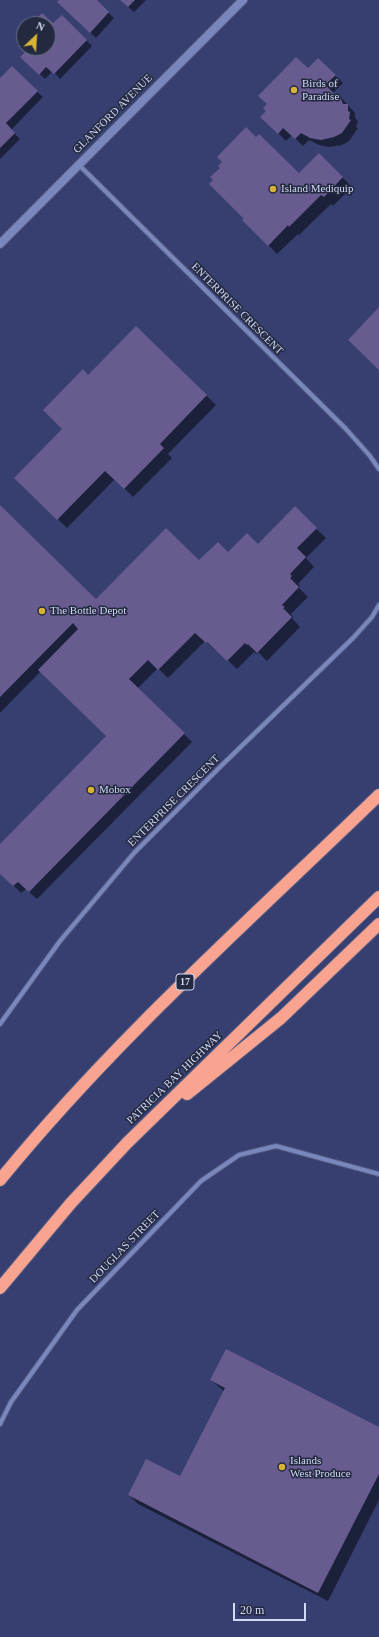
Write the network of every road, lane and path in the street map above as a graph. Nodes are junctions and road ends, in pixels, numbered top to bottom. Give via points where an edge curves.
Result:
1 (242, 0) edge
2 (79, 165) junction
3 (0, 244) edge
4 (379, 469) edge
5 (379, 606) edge
6 (379, 795) edge
7 (379, 897) edge
8 (379, 924) edge
9 (0, 1024) edge
10 (127, 1143) junction
11 (379, 1174) edge
12 (0, 1180) edge
13 (0, 1288) edge
14 (0, 1424) edge

1 - 2 main road, GLANFORD AVENUE
2 - 3 main road, GLANFORD AVENUE
2 - 4 street, ENTERPRISE CRESCENT via 346,429
5 - 9 street, ENTERPRISE CRESCENT via 353,638 134,853 60,941
6 - 12 highway, 17 via 95,1071
7 - 10 highway, PATRICIA BAY HIGHWAY
8 - 10 highway via 281,1018
10 - 13 highway, PATRICIA BAY HIGHWAY via 71,1203
11 - 14 street, DOUGLAS STREET via 276,1146 240,1155 201,1181 77,1310 11,1402

